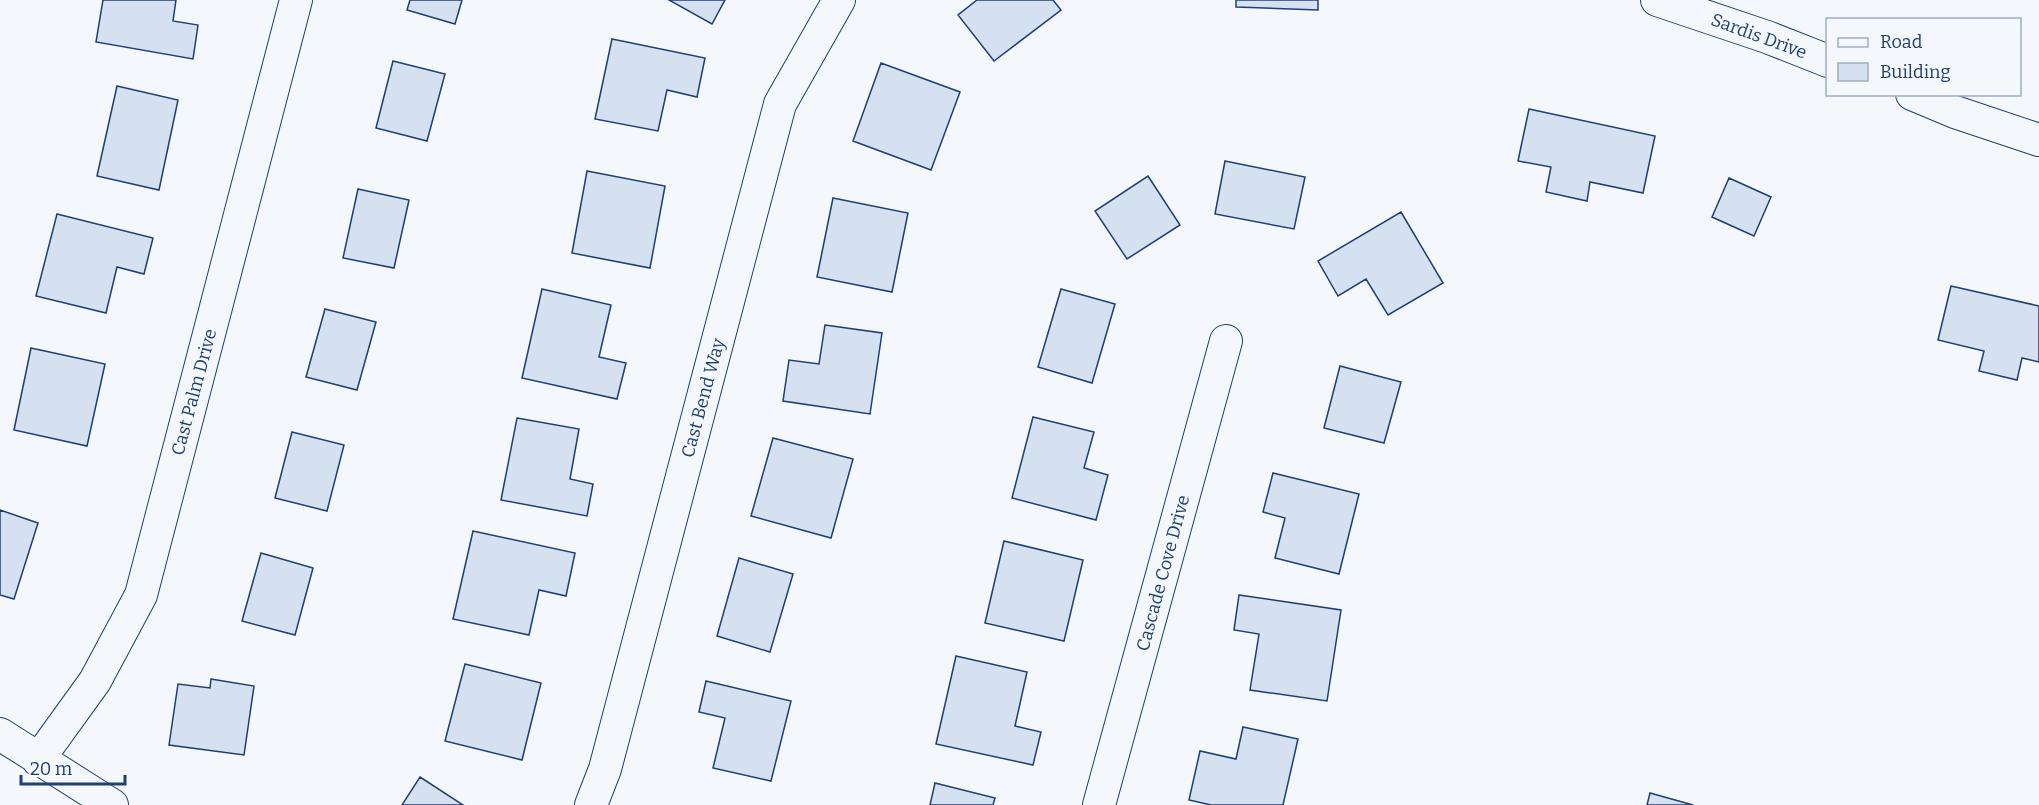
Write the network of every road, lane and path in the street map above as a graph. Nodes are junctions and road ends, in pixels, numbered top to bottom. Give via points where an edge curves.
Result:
1 (296, 0) edge
2 (839, 0) edge
3 (1657, 0) edge
4 (1826, 61) edge
5 (1917, 96) edge
6 (2039, 140) edge
7 (1226, 341) dead end
8 (0, 734) edge
9 (39, 760) junction
10 (112, 805) edge
11 (591, 805) edge
12 (1099, 805) edge

1 - 9 street, Cast Palm Drive via 141,595 95,681
2 - 11 street, Cast Bend Way via 780,104 605,770
3 - 4 street, Sardis Drive
5 - 6 street
7 - 12 street, Cascade Cove Drive
8 - 9 street
9 - 10 street

